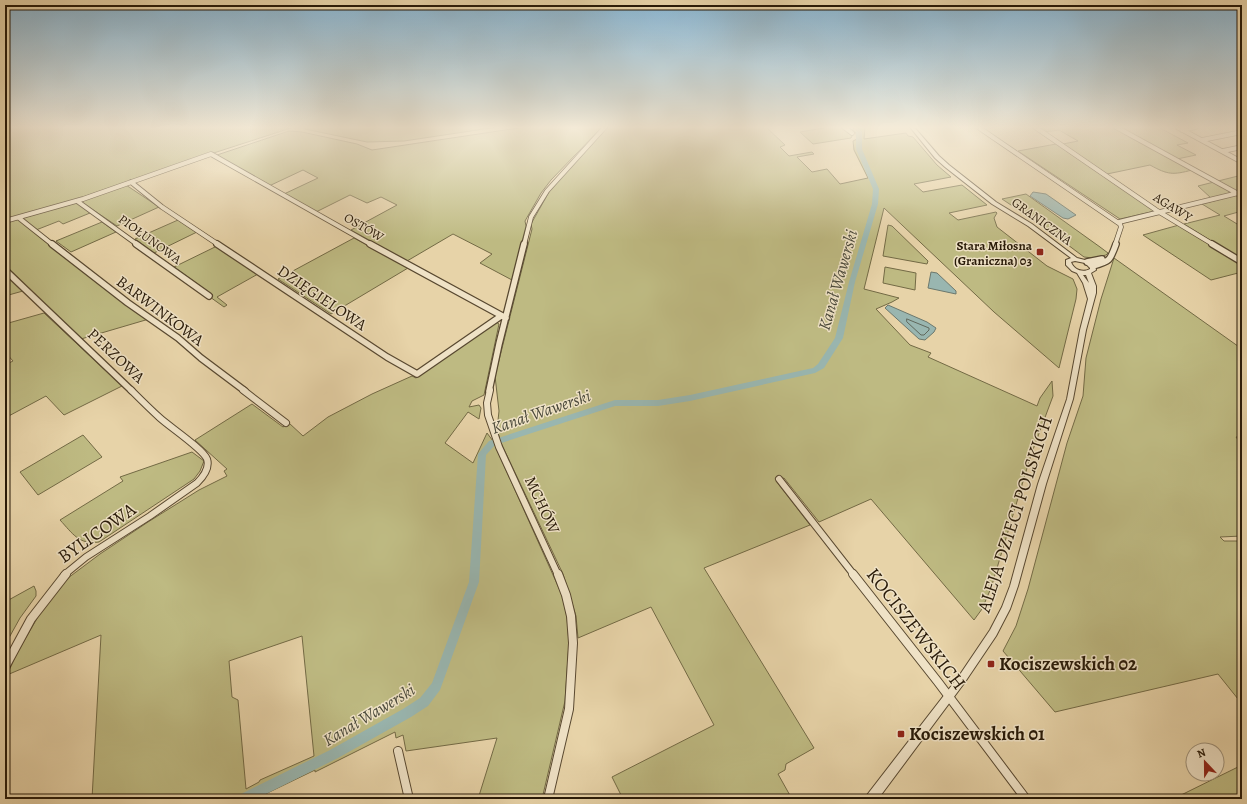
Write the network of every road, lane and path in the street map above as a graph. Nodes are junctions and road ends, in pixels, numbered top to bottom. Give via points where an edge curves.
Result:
1 (181, 165) edge
2 (230, 165) edge
3 (571, 165) edge
4 (946, 165) edge
5 (1034, 165) edge
6 (1090, 165) edge
7 (1185, 165) edge
8 (131, 182) junction
9 (1240, 194) edge
10 (77, 201) junction
11 (1160, 212) junction
12 (19, 218) junction
13 (5, 221) edge
14 (1119, 222) junction
15 (1111, 256) junction
16 (1072, 260) junction
17 (1087, 262) junction
18 (1242, 262) edge
19 (1093, 266) junction
20 (5, 270) edge
21 (1078, 271) junction
22 (1088, 273) junction
23 (209, 296) dead end
24 (1091, 299) junction
25 (504, 317) junction
26 (286, 423) dead end
27 (208, 461) joint
28 (779, 479) dead end
29 (6, 664) edge
30 (949, 697) junction
31 (398, 751) dead end
32 (409, 799) edge
33 (548, 799) edge
34 (871, 799) edge
35 (1026, 799) edge

1 - 8 street, OSTÓW
2 - 25 street, OSTÓW
3 - 25 street, MCHÓW via 547,191 536,208
4 - 16 street, GRANICZNA
5 - 14 street
6 - 11 street, AGAWY
7 - 9 street
8 - 10 street
8 - 25 street, DZIĘGIELOWA via 169,211 381,353 417,374
9 - 11 street
10 - 12 street
10 - 23 street, PIOŁUNOWA
11 - 14 street
11 - 18 street, AGAWY
12 - 13 street
12 - 26 street, BARWINKOWA
14 - 15 street via 1121,227
15 - 17 street
15 - 19 street via 1108,261
16 - 17 street
16 - 21 street via 1069,266
17 - 19 street
19 - 22 street via 1093,270
20 - 27 street, PERZOWA via 161,419 201,451
21 - 22 street
21 - 24 street via 1086,283
22 - 24 street via 1094,290
24 - 30 street, ALEJA DZIECI POLSKICH via 1070,399 1042,484 1010,600 993,634
25 - 33 street, MCHÓW via 487,403 488,415 499,447 558,574 571,616 573,643 569,709
27 - 29 street, BYLICOWA via 206,472 197,482 150,516 86,556 62,577 31,619
28 - 30 street, KOCISZEWSKICH
30 - 34 street, ALEJA DZIECI POLSKICH
30 - 35 street, KOCISZEWSKICH
31 - 32 street

